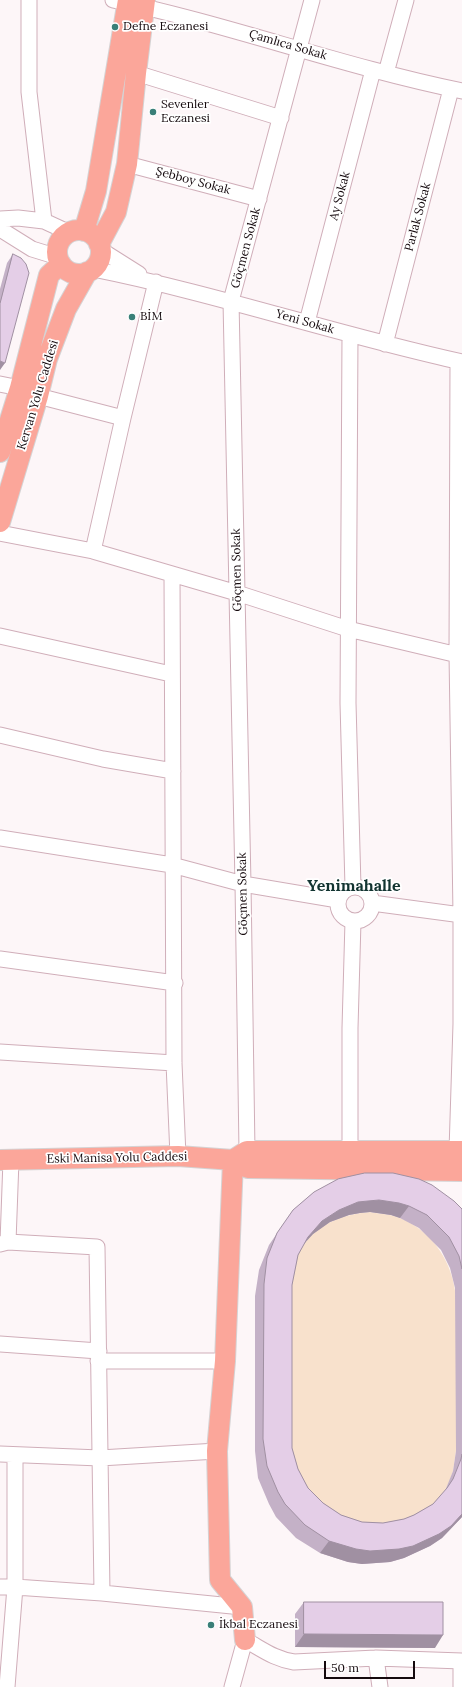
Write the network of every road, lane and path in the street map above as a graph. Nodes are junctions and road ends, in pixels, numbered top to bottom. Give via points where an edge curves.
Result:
1 (29, 0) edge
2 (312, 0) edge
3 (406, 0) edge
4 (131, 2) edge
5 (300, 48) junction
6 (380, 72) junction
7 (136, 73) junction
8 (457, 90) edge
9 (281, 118) junction
10 (127, 164) junction
11 (259, 199) junction
12 (0, 219) edge
13 (44, 222) junction
14 (0, 229) edge
15 (77, 232) junction
16 (100, 247) junction
17 (60, 261) junction
18 (90, 271) junction
19 (152, 281) junction
20 (231, 301) junction
21 (307, 322) junction
22 (350, 335) junction
23 (385, 344) junction
24 (460, 361) edge
25 (0, 384) edge
26 (20, 388) junction
27 (38, 396) junction
28 (123, 418) junction
29 (0, 452) edge
30 (0, 522) edge
31 (0, 533) edge
32 (93, 551) junction
33 (172, 575) junction
34 (237, 593) junction
35 (348, 629) junction
36 (0, 636) edge
37 (459, 655) edge
38 (172, 674) junction
39 (0, 735) edge
40 (460, 746) edge
41 (173, 771) junction
42 (460, 831) edge
43 (0, 838) edge
44 (172, 865) junction
45 (243, 884) junction
46 (353, 887) junction
47 (338, 900) junction
48 (372, 903) junction
49 (461, 915) edge
50 (353, 921) junction
51 (0, 960) edge
52 (175, 983) junction
53 (0, 1052) edge
54 (174, 1063) junction
55 (350, 1150) junction
56 (459, 1151) edge
57 (240, 1155) junction
58 (178, 1156) junction
59 (6, 1160) edge
60 (462, 1171) edge
61 (4, 1243) edge
62 (0, 1344) edge
63 (99, 1356) junction
64 (225, 1361) junction
65 (217, 1451) junction
66 (0, 1454) edge
67 (15, 1456) junction
68 (100, 1458) junction
69 (7, 1587) edge
70 (102, 1593) junction
71 (242, 1607) junction
72 (245, 1640) junction
73 (376, 1658) junction
74 (462, 1661) edge
75 (7, 1687) edge
76 (232, 1687) edge
77 (380, 1687) edge
78 (461, 1687) edge

1 - 13 street via 29,92
2 - 5 street, Göçmen Sokak
3 - 6 street, Ay Sokak
4 - 5 street, Çamlıca Sokak
4 - 7 main road
4 - 15 main road via 96,191
5 - 6 street, Çamlıca Sokak
5 - 9 street, Göçmen Sokak
6 - 8 street, Çamlıca Sokak
6 - 21 street, Ay Sokak
7 - 9 street
7 - 10 main road
8 - 23 street, Parlak Sokak
9 - 11 street, Göçmen Sokak
10 - 11 street, Şebboy Sokak
10 - 16 main road via 116,212
11 - 20 street, Göçmen Sokak
12 - 13 street via 18,218
13 - 15 street
14 - 17 street via 32,249
15 - 16 main road via 96,238
15 - 17 main road via 64,237 60,243
16 - 18 main road via 101,257
16 - 19 street
17 - 18 main road via 73,273
17 - 26 main road, Kervan Yolu Caddesi via 49,275
18 - 19 street, Yeni Sokak
18 - 27 main road, Kervan Yolu Caddesi via 63,316 46,359
19 - 20 street, Yeni Sokak
19 - 28 street
20 - 21 street, Yeni Sokak
20 - 34 street, Göçmen Sokak
21 - 22 street, Yeni Sokak
22 - 23 street, Yeni Sokak
22 - 35 street
23 - 24 street, Yeni Sokak
24 - 37 street
25 - 26 street
26 - 27 street
26 - 29 main road, Kervan Yolu Caddesi
27 - 28 street
27 - 30 main road, Kervan Yolu Caddesi
28 - 32 street
31 - 32 street
32 - 33 street
33 - 34 street
33 - 38 street
34 - 35 street
34 - 45 street, Göçmen Sokak
35 - 37 street
35 - 46 street
36 - 38 street
37 - 40 street
38 - 41 street
39 - 41 street via 103,759
40 - 42 street
41 - 44 street
42 - 49 street
43 - 44 street
44 - 45 street
44 - 52 street
45 - 47 street
45 - 57 street, Göçmen Sokak
46 - 47 street via 344,891
46 - 48 street via 366,891
47 - 50 street via 342,916
48 - 49 street
48 - 50 street via 367,917
49 - 56 street
50 - 55 street
51 - 52 street
52 - 54 street
53 - 54 street
54 - 58 street
55 - 56 main road, Eski Manisa Yolu Caddesi
55 - 57 main road, Eski Manisa Yolu Caddesi
57 - 58 main road, Eski Manisa Yolu Caddesi
57 - 60 main road, Eski Manisa Yolu Caddesi via 248,1168
57 - 64 main road
58 - 59 main road, Eski Manisa Yolu Caddesi
59 - 61 street
61 - 63 street via 97,1247
62 - 63 street
63 - 64 street
63 - 68 street
64 - 65 main road
65 - 68 street
65 - 71 main road via 220,1580
66 - 67 street
67 - 68 street
67 - 69 street
68 - 70 street
69 - 70 street
69 - 75 street
70 - 71 street
71 - 72 main road
72 - 73 street via 272,1657 294,1662
72 - 76 street
73 - 74 street
73 - 77 street
74 - 78 street

